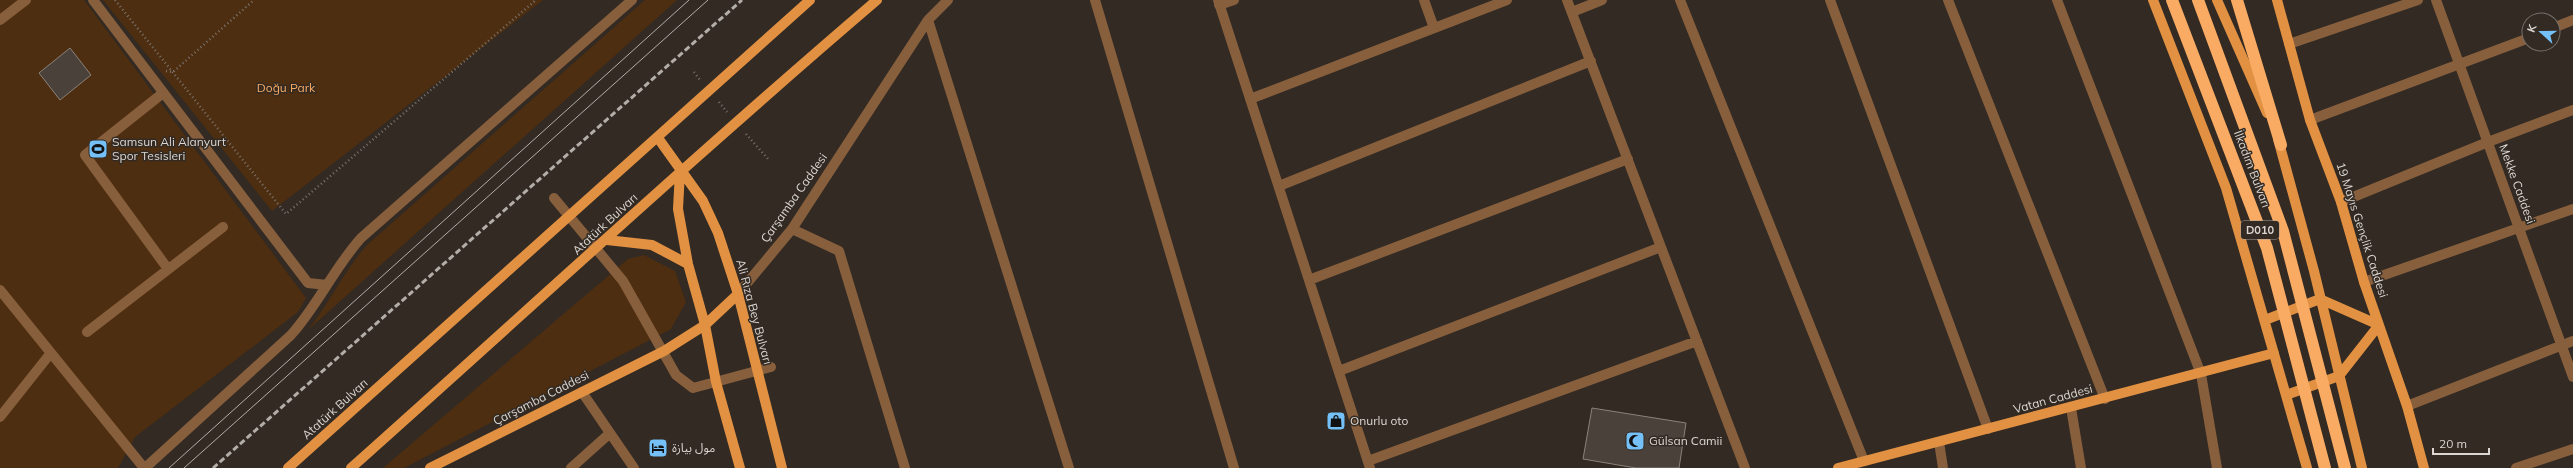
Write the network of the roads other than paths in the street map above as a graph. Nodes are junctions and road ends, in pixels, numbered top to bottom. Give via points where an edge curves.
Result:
1 (26, 0) edge
2 (93, 0) edge
3 (632, 0) edge
4 (810, 0) edge
5 (877, 0) edge
6 (948, 0) edge
7 (1095, 0) edge
8 (1234, 0) edge
9 (1424, 0) edge
10 (1507, 0) edge
11 (1567, 0) edge
12 (1602, 0) edge
13 (1680, 0) edge
14 (1830, 0) edge
15 (1948, 0) edge
16 (2057, 0) edge
17 (2153, 0) edge
18 (2172, 0) edge
19 (2198, 0) edge
20 (2217, 0) edge
21 (2237, 0) edge
22 (2277, 0) edge
23 (2418, 0) edge
24 (2436, 0) edge
25 (1218, 3) edge
26 (1572, 12) junction
27 (0, 20) edge
28 (928, 20) junction
29 (2573, 20) edge
30 (2561, 25) edge
31 (1434, 28) junction
32 (2521, 41) edge
33 (2289, 44) junction
34 (1591, 61) junction
35 (2460, 65) junction
36 (163, 93) junction
37 (1250, 99) junction
38 (2573, 110) edge
39 (2310, 120) junction
40 (658, 138) junction
41 (2488, 142) junction
42 (2281, 145) junction
43 (1628, 159) junction
44 (680, 171) junction
45 (1279, 186) junction
46 (554, 198) dead end
47 (2341, 202) junction
48 (2573, 209) edge
49 (570, 217) junction
50 (223, 227) dead end
51 (2519, 227) junction
52 (792, 229) junction
53 (607, 240) junction
54 (1661, 247) junction
55 (597, 249) junction
56 (688, 264) junction
57 (168, 269) junction
58 (1309, 280) junction
59 (2364, 282) junction
60 (327, 285) junction
61 (0, 290) edge
62 (738, 294) junction
63 (2320, 299) junction
64 (2265, 320) junction
65 (705, 325) junction
66 (2379, 325) junction
67 (87, 332) dead end
68 (1697, 341) junction
69 (2573, 341) edge
70 (2562, 345) junction
71 (664, 351) junction
72 (2274, 353) junction
73 (50, 354) junction
74 (771, 367) dead end
75 (757, 370) junction
76 (1338, 371) junction
77 (2201, 374) junction
78 (2339, 376) junction
79 (2573, 376) edge
80 (716, 382) junction
81 (582, 392) junction
82 (2286, 395) junction
83 (2105, 399) junction
84 (2407, 406) junction
85 (2071, 408) junction
86 (0, 417) edge
87 (1988, 429) junction
88 (609, 434) junction
89 (1938, 442) junction
90 (2573, 449) edge
91 (1864, 461) junction
92 (1369, 464) edge
93 (144, 468) edge
94 (288, 468) edge
95 (351, 468) edge
96 (430, 468) edge
97 (570, 468) edge
98 (634, 468) edge
99 (740, 468) edge
100 (782, 468) edge
101 (905, 468) edge
102 (1069, 468) edge
103 (1234, 468) edge
104 (1745, 468) edge
105 (1838, 468) edge
106 (1943, 468) edge
107 (2081, 468) edge
108 (2217, 468) edge
109 (2307, 468) edge
110 (2325, 468) edge
111 (2345, 468) edge
112 (2362, 468) edge
113 (2424, 468) edge
114 (2516, 468) edge

1 - 27 street
2 - 36 street
3 - 60 street via 361,238
4 - 40 main road, Atatürk Bulvarı
5 - 44 main road, Atatürk Bulvarı
6 - 28 street, Çarşamba Caddesi
7 - 103 street
8 - 25 street
9 - 31 street
10 - 31 street
11 - 26 street
12 - 26 street
13 - 91 street
14 - 87 street
15 - 83 street
16 - 77 street
17 - 64 main road via 2226,188
18 - 110 highway, İlkadım Bulvarı / D010, bridge via 2267,248
19 - 111 highway, İlkadım Bulvarı / D010, bridge via 2284,231
20 - 42 main road
21 - 42 highway
22 - 33 main road, 19 Mayıs Gençlik Caddesi
23 - 33 street
24 - 35 street, Mekke Caddesi
25 - 37 street
26 - 34 street
28 - 52 street, Çarşamba Caddesi
28 - 102 street
29 - 30 street
31 - 37 street
32 - 35 street
33 - 39 main road, 19 Mayıs Gençlik Caddesi
34 - 43 street
34 - 45 street
35 - 39 street
35 - 41 street, Mekke Caddesi
36 - 57 street via 85,155
36 - 60 street via 308,283
37 - 45 street
38 - 41 street
39 - 47 main road, 19 Mayıs Gençlik Caddesi
40 - 44 main road, Ali Rıza Bey Bulvarı
40 - 49 main road, Atatürk Bulvarı
41 - 47 street
41 - 51 street, Mekke Caddesi
42 - 63 main road
43 - 54 street
43 - 58 street
44 - 53 main road, Atatürk Bulvarı
44 - 56 main road via 678,208
44 - 62 main road, Ali Rıza Bey Bulvarı via 703,201 718,233
45 - 58 street
46 - 49 street
47 - 59 main road, 19 Mayıs Gençlik Caddesi
48 - 51 street
49 - 55 street
49 - 94 main road, Atatürk Bulvarı
50 - 57 street
51 - 59 street
51 - 70 street, Mekke Caddesi
52 - 62 street, Çarşamba Caddesi
52 - 101 street via 839,251
53 - 55 main road, Atatürk Bulvarı
53 - 56 main road via 652,245
54 - 68 street
54 - 76 street
55 - 71 street via 623,281
55 - 95 main road, Atatürk Bulvarı
56 - 65 main road
57 - 67 street
58 - 76 street
59 - 66 main road, 19 Mayıs Gençlik Caddesi
60 - 93 street via 310,313 291,335
61 - 73 street
62 - 65 main road, Çarşamba Caddesi
62 - 75 main road, Ali Rıza Bey Bulvarı
63 - 64 main road
63 - 66 main road
63 - 78 main road
64 - 72 main road
65 - 71 main road, Çarşamba Caddesi
65 - 80 main road
66 - 78 main road
66 - 84 main road, 19 Mayıs Gençlik Caddesi
68 - 92 street
68 - 104 street
69 - 70 street
70 - 79 street, Mekke Caddesi
70 - 84 street
71 - 80 street via 676,376 693,388
71 - 81 main road, Çarşamba Caddesi
72 - 77 main road, Vatan Caddesi
72 - 82 main road
73 - 86 street
73 - 93 street
74 - 75 street
75 - 80 street
75 - 100 main road, Ali Rıza Bey Bulvarı
76 - 92 street
77 - 83 main road, Vatan Caddesi
77 - 108 street
78 - 82 main road
78 - 112 main road
80 - 99 main road
81 - 88 street
81 - 96 main road, Çarşamba Caddesi
82 - 109 main road
83 - 85 main road, Vatan Caddesi
84 - 113 main road, 19 Mayıs Gençlik Caddesi
85 - 87 main road, Vatan Caddesi
85 - 107 street
87 - 89 main road, Vatan Caddesi
88 - 97 street
88 - 98 street
89 - 91 main road, Vatan Caddesi
89 - 106 street
90 - 114 street
91 - 105 main road, Vatan Caddesi

